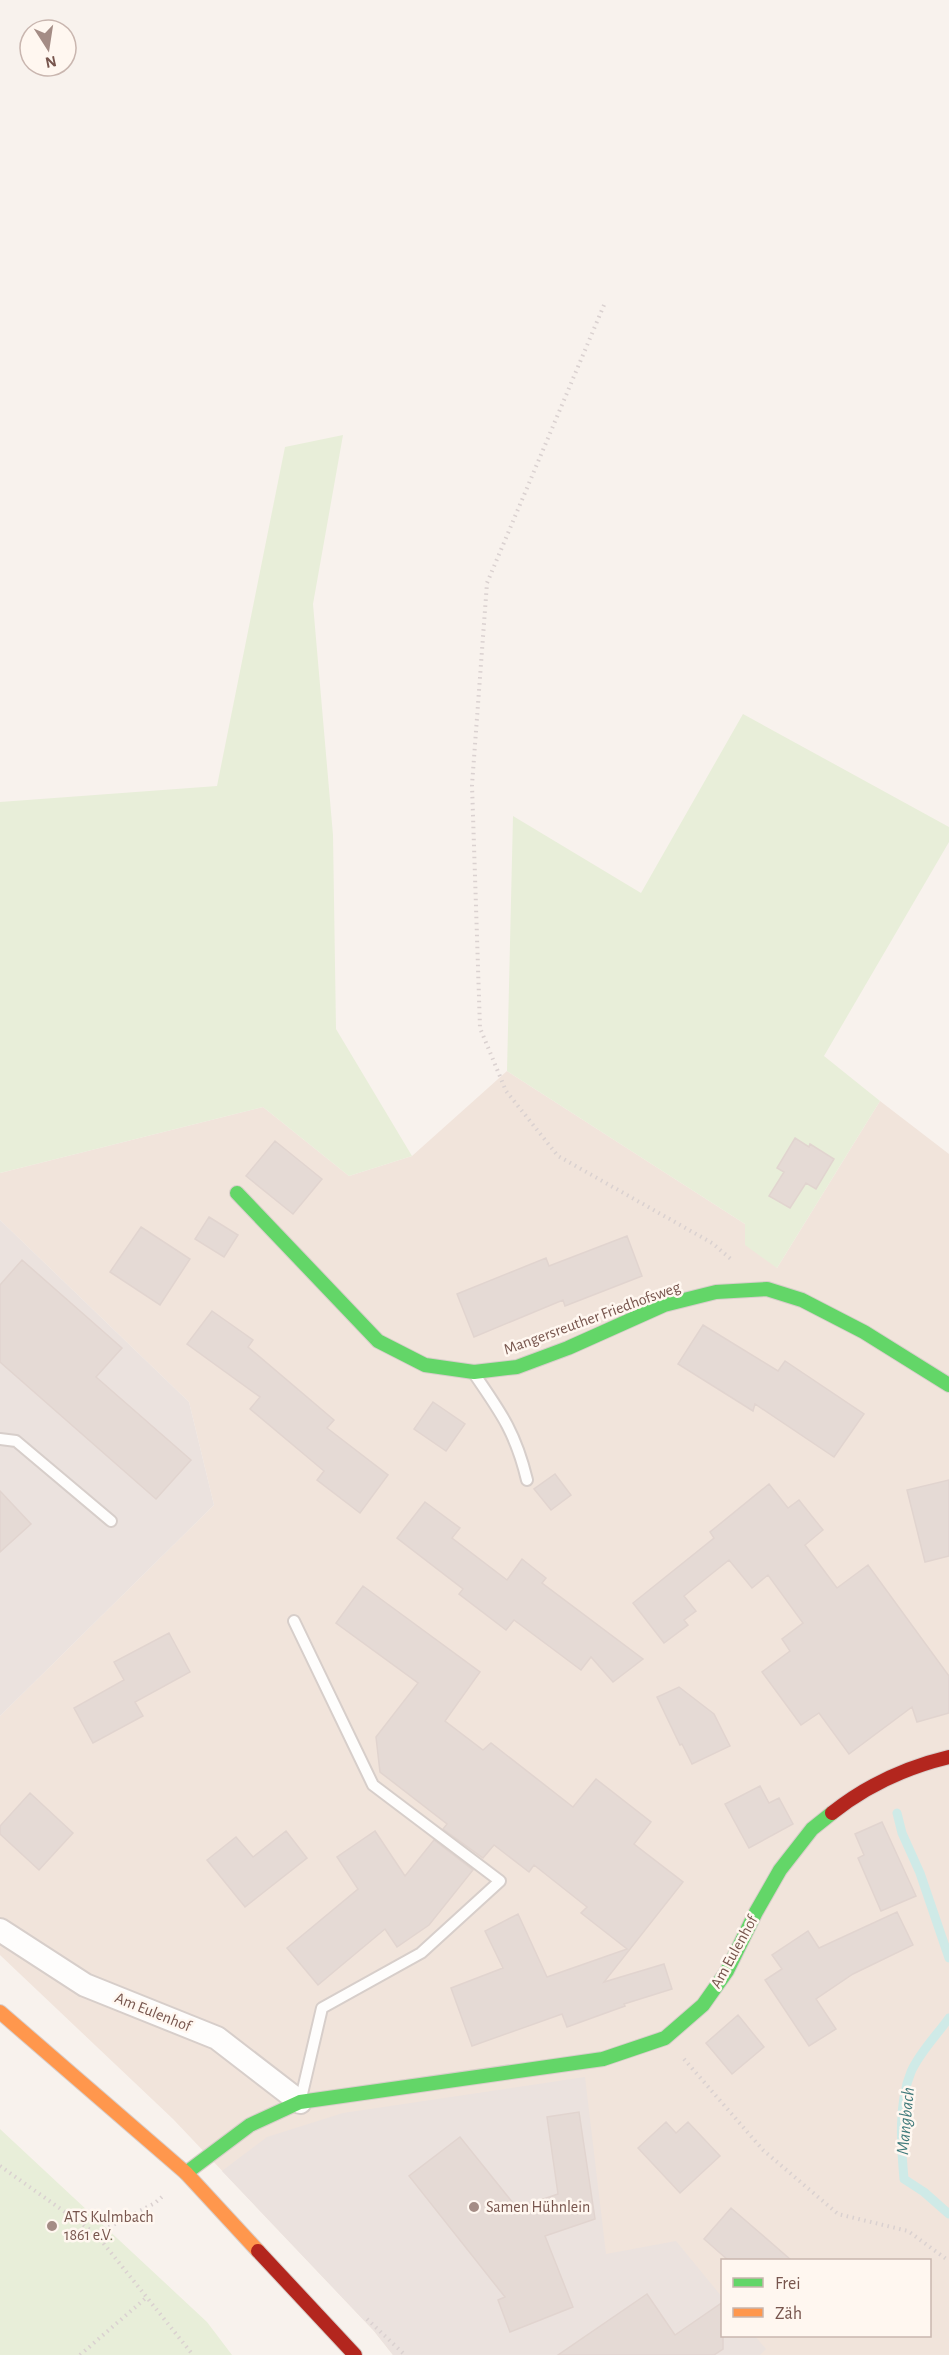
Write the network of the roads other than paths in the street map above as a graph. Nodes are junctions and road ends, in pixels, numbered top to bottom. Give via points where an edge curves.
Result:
1 (237, 1193) dead end
2 (474, 1372) junction
3 (949, 1385) edge
4 (0, 1439) edge
5 (527, 1480) dead end
6 (111, 1521) dead end
7 (294, 1621) dead end
8 (949, 1757) edge
9 (0, 1930) edge
10 (0, 2012) edge
11 (300, 2102) junction
12 (186, 2173) junction
13 (355, 2355) edge

1 - 2 street, Mangersreuther Friedhofsweg via 378,1341 425,1365
2 - 3 street, Mangersreuther Friedhofsweg via 518,1367 664,1305 716,1292 767,1290 802,1300 864,1332
2 - 5 lane via 506,1420
4 - 6 lane via 16,1441
7 - 11 lane via 373,1785 500,1881 421,1953 322,2008
8 - 11 street, Am Eulenhof via 919,1764 881,1782 844,1803 812,1829 780,1870 727,1971 703,2005 665,2038 603,2059
9 - 11 street, Am Eulenhof via 85,1985 217,2038
10 - 12 street
11 - 12 street, Am Eulenhof via 250,2125
12 - 13 street

